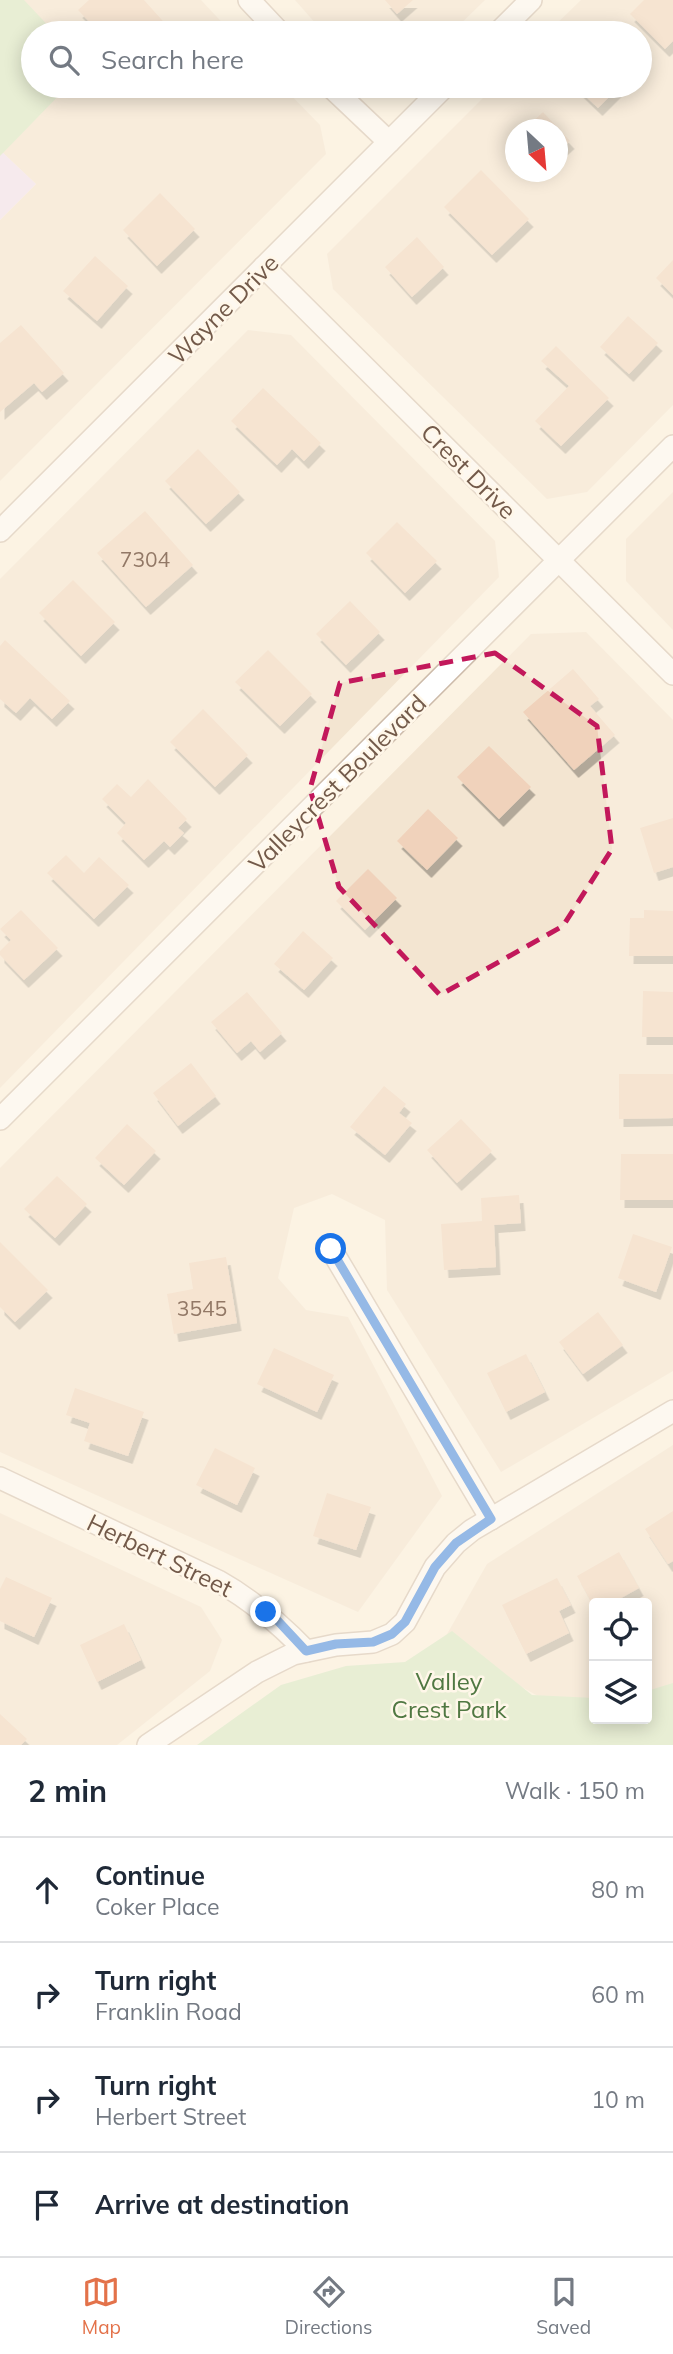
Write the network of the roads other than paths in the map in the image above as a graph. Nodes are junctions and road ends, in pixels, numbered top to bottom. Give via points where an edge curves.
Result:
1 (249, 0) edge
2 (531, 0) edge
3 (269, 21) edge
4 (510, 21) edge
5 (343, 98) edge
6 (433, 98) edge
7 (389, 142) junction
8 (264, 267) junction
9 (673, 446) edge
10 (0, 531) edge
11 (559, 561) junction
12 (673, 674) edge
13 (0, 1119) edge
14 (331, 1249) dead end
15 (673, 1411) edge
16 (0, 1478) edge
17 (491, 1519) junction
18 (306, 1651) junction
19 (148, 1745) edge

1 - 3 street
2 - 4 street
5 - 7 street
6 - 7 street, Wayne Drive
7 - 8 street, Wayne Drive
8 - 10 street, Wayne Drive
8 - 11 street, Crest Drive
9 - 11 street, Valleycrest Boulevard
11 - 12 street, Crest Drive
11 - 13 street, Valleycrest Boulevard
14 - 17 street
15 - 17 street
16 - 18 street, Herbert Street via 245,1596 278,1621
17 - 18 street via 456,1543 435,1567 405,1622 392,1634 373,1642
18 - 19 street via 257,1672

